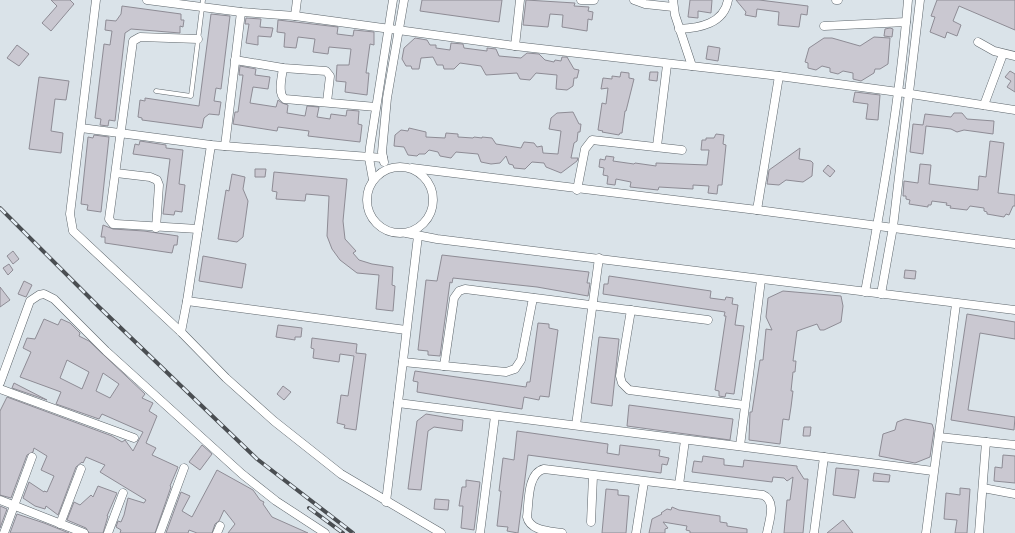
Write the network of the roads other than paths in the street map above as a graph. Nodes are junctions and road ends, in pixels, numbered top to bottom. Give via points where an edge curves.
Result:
1 (96, 0) edge
2 (147, 0) edge
3 (297, 0) edge
4 (393, 0) edge
5 (404, 0) edge
6 (520, 0) edge
7 (581, 0) edge
8 (594, 0) edge
9 (634, 0) edge
10 (728, 0) edge
11 (908, 0) edge
12 (920, 0) edge
13 (203, 3) edge
14 (673, 4) edge
15 (241, 12) junction
16 (294, 16) junction
17 (906, 22) junction
18 (824, 26) dead end
19 (389, 29) junction
20 (400, 30) junction
21 (679, 30) junction
22 (198, 39) junction
23 (978, 42) dead end
24 (515, 46) junction
25 (1003, 54) junction
26 (1015, 56) edge
27 (235, 60) junction
28 (667, 65) junction
29 (692, 66) junction
30 (283, 68) junction
31 (779, 76) junction
32 (156, 90) dead end
33 (898, 92) junction
34 (909, 94) junction
35 (327, 102) junction
36 (984, 105) junction
37 (376, 107) junction
38 (1015, 110) edge
39 (81, 128) junction
40 (120, 132) junction
41 (211, 145) junction
42 (226, 146) junction
43 (657, 146) junction
44 (682, 150) dead end
45 (369, 158) junction
46 (383, 158) junction
47 (412, 168) junction
48 (386, 169) junction
49 (116, 173) junction
50 (372, 180) junction
51 (578, 190) junction
52 (757, 210) junction
53 (878, 225) junction
54 (893, 227) junction
55 (156, 228) junction
56 (198, 229) junction
57 (406, 233) junction
58 (418, 236) junction
59 (1015, 244) edge
60 (599, 258) junction
61 (761, 280) junction
62 (865, 292) junction
63 (881, 294) junction
64 (533, 298) junction
65 (187, 302) junction
66 (956, 304) junction
67 (593, 306) junction
68 (632, 310) junction
69 (1015, 310) edge
70 (708, 320) dead end
71 (406, 330) junction
72 (181, 332) junction
73 (404, 362) junction
74 (444, 366) junction
75 (0, 383) edge
76 (0, 389) edge
77 (398, 403) junction
78 (744, 405) junction
79 (495, 416) junction
80 (576, 425) junction
81 (939, 437) junction
82 (134, 438) dead end
83 (685, 440) junction
84 (986, 442) junction
85 (1015, 445) edge
86 (740, 446) junction
87 (32, 457) dead end
88 (824, 457) junction
89 (184, 468) dead end
90 (81, 469) dead end
91 (933, 471) junction
92 (593, 476) junction
93 (644, 482) junction
94 (679, 485) junction
95 (983, 488) junction
96 (123, 493) dead end
97 (1015, 494) edge
98 (0, 500) edge
99 (386, 502) junction
100 (14, 506) junction
101 (591, 522) dead end
102 (60, 524) junction
103 (4, 533) edge
104 (84, 533) edge
105 (108, 533) edge
106 (160, 533) edge
107 (325, 533) edge
108 (440, 533) edge
109 (480, 533) edge
110 (562, 533) edge
111 (636, 533) edge
112 (767, 533) edge
113 (814, 533) edge
114 (926, 533) edge
115 (979, 533) edge

1 - 39 street
2 - 13 street
3 - 16 street
4 - 19 street
5 - 20 street
6 - 24 street
7 - 8 street
9 - 14 street via 645,4
10 - 21 street via 725,10 707,25
11 - 17 street
12 - 34 street
13 - 15 street
13 - 22 lane
14 - 21 street
15 - 16 street
15 - 27 street
16 - 19 street
17 - 18 street
17 - 33 street
19 - 20 street
19 - 37 street
20 - 24 street
20 - 46 street via 387,98
21 - 29 street
22 - 32 lane via 191,96
22 - 40 street via 140,37 132,41
23 - 25 street
24 - 28 street
25 - 26 street
25 - 36 street
27 - 30 street
27 - 42 street
28 - 29 street
28 - 43 street
29 - 31 street
30 - 35 street via 281,92 284,99
30 - 35 street via 328,72 330,76
31 - 33 street
31 - 52 street
33 - 34 street
33 - 53 street
34 - 36 street
34 - 54 street
35 - 37 street
36 - 38 street
37 - 45 street
39 - 40 street
39 - 72 street via 70,214 71,227
40 - 41 street
40 - 49 street
41 - 42 street
41 - 56 street
42 - 45 street
43 - 44 street
43 - 51 street via 592,140 585,149
45 - 46 street
45 - 50 street
46 - 48 street
47 - 48 street via 402,166
47 - 51 street
47 - 57 street via 428,181 433,191 434,202 425,222
48 - 50 street
49 - 55 street via 157,180 159,185
49 - 55 street via 109,219 111,222
50 - 57 street via 366,202 372,218 384,229
51 - 52 street
52 - 53 street
53 - 54 street
53 - 62 street
54 - 59 street
54 - 63 street
55 - 56 street
56 - 65 street
57 - 58 street
58 - 60 street
58 - 71 street
60 - 61 street
60 - 67 street
61 - 62 street
61 - 78 street
62 - 63 street
63 - 66 street
64 - 67 street
64 - 74 street via 521,360 515,370 506,372
64 - 74 street via 465,288 459,291 454,298
65 - 71 street
65 - 72 street
66 - 69 street
66 - 81 street
67 - 68 street
67 - 80 street
68 - 70 street
68 - 78 street via 620,376 625,387 629,390
71 - 73 street
72 - 99 street via 226,378 274,421 341,474
73 - 74 street
73 - 77 street
75 - 107 street via 30,301 39,295 49,296 242,474 276,501
76 - 82 street
77 - 79 street
77 - 99 street
78 - 86 street
79 - 80 street
79 - 109 street
80 - 83 street
81 - 84 street
81 - 91 street
83 - 86 street
83 - 94 street
84 - 85 street
84 - 95 street
86 - 88 street
87 - 100 street
88 - 91 street
88 - 113 street
89 - 106 street
90 - 102 street
91 - 114 street
92 - 93 street
92 - 101 street
92 - 110 street via 544,469 535,474 528,522 535,528
93 - 94 street
93 - 111 street
94 - 112 street via 766,497 772,504
95 - 97 street
95 - 115 street
96 - 105 street
98 - 100 street
99 - 108 street
100 - 102 street
100 - 103 street
102 - 104 street

